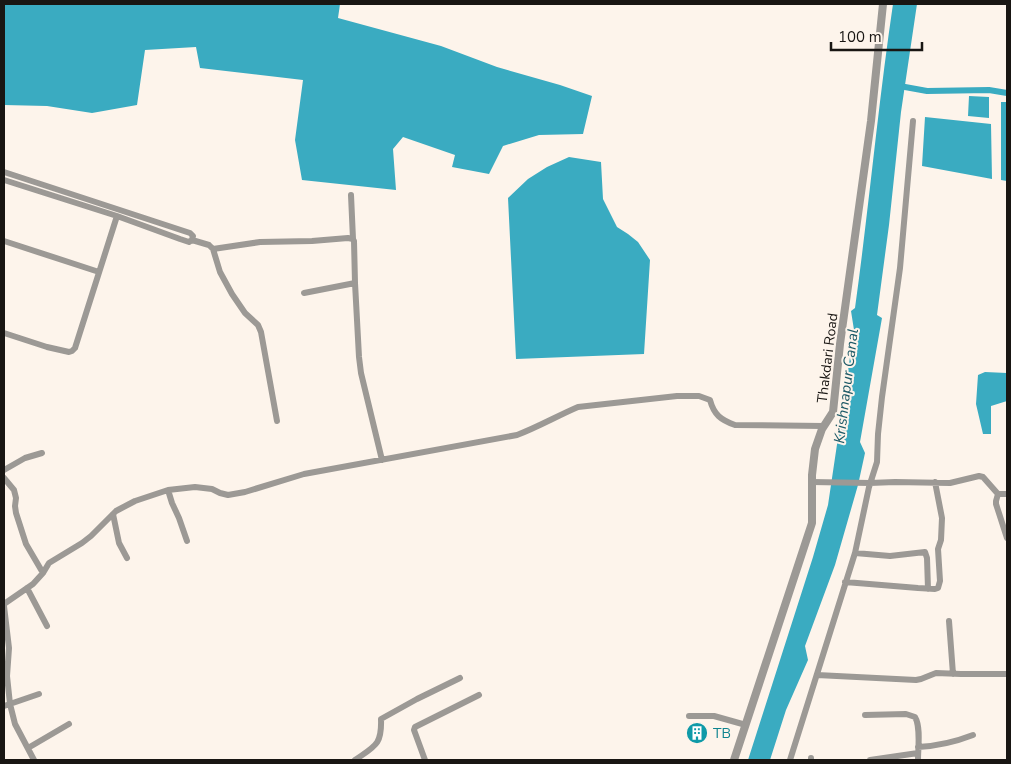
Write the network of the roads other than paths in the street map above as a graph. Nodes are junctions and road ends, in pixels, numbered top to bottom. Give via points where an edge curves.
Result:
1 (883, 4) edge
2 (913, 122) dead end
3 (4, 172) edge
4 (4, 180) edge
5 (351, 195) dead end
6 (117, 216) junction
7 (353, 238) junction
8 (192, 240) junction
9 (4, 241) edge
10 (213, 249) junction
11 (99, 272) junction
12 (355, 283) junction
13 (304, 293) dead end
14 (4, 333) edge
15 (277, 421) dead end
16 (824, 426) junction
17 (42, 453) dead end
18 (382, 460) junction
19 (4, 470) edge
20 (4, 478) edge
21 (812, 482) junction
22 (866, 482) junction
23 (935, 482) junction
24 (168, 490) junction
25 (998, 494) junction
26 (1007, 494) edge
27 (113, 514) junction
28 (1007, 538) edge
29 (187, 542) dead end
30 (855, 553) junction
31 (127, 558) dead end
32 (43, 573) junction
33 (845, 582) junction
34 (27, 588) junction
35 (928, 589) junction
36 (4, 605) edge
37 (949, 621) dead end
38 (47, 626) dead end
39 (953, 674) junction
40 (1007, 674) edge
41 (817, 675) junction
42 (460, 678) dead end
43 (39, 694) dead end
44 (479, 695) dead end
45 (7, 705) edge
46 (865, 715) dead end
47 (689, 716) dead end
48 (69, 724) dead end
49 (746, 725) junction
50 (973, 735) dead end
51 (28, 748) junction
52 (918, 753) edge
53 (34, 760) edge
54 (355, 760) edge
55 (426, 760) edge
56 (734, 760) edge
57 (790, 760) edge
58 (870, 760) edge

1 - 16 street, Thakdari Road via 872,122 833,412
2 - 22 street via 877,462
3 - 8 street via 190,233
4 - 6 street
5 - 7 street
6 - 8 street via 189,242
6 - 11 street
7 - 10 street via 260,242
7 - 12 street
8 - 10 street
9 - 11 street
10 - 15 street via 232,294 261,332
11 - 14 street via 72,351 47,348
12 - 13 street
12 - 18 street via 359,357
16 - 18 street via 735,425 716,414 710,400 699,396 677,396 578,407 517,435
16 - 21 street, Thakdari Road via 815,449
17 - 19 street
18 - 24 street via 304,474 228,495 195,487
20 - 32 street via 14,490 16,513 26,544
21 - 22 street
21 - 49 street, Thakdari Road via 812,524
22 - 23 street
22 - 30 street
23 - 25 street via 950,483 978,476 983,477
23 - 35 street via 942,518 938,549 940,581 938,588
24 - 27 street via 135,501
24 - 29 street
25 - 26 street
25 - 28 street via 996,504
27 - 31 street via 119,542
27 - 32 street via 82,544 49,563
30 - 33 street
30 - 35 street via 890,556 924,552
32 - 34 street
33 - 35 street
33 - 41 street
34 - 36 street
34 - 38 street
36 - 45 street via 9,648
37 - 39 street
39 - 40 street
39 - 41 street via 936,673 916,680
41 - 57 street
42 - 54 street via 381,719 377,745
43 - 45 street
44 - 55 street via 415,727
45 - 51 street
46 - 52 street via 906,714 915,717
47 - 49 street via 714,716
48 - 51 street
49 - 56 street, Thakdari Road
50 - 52 street
51 - 53 street
52 - 58 street

